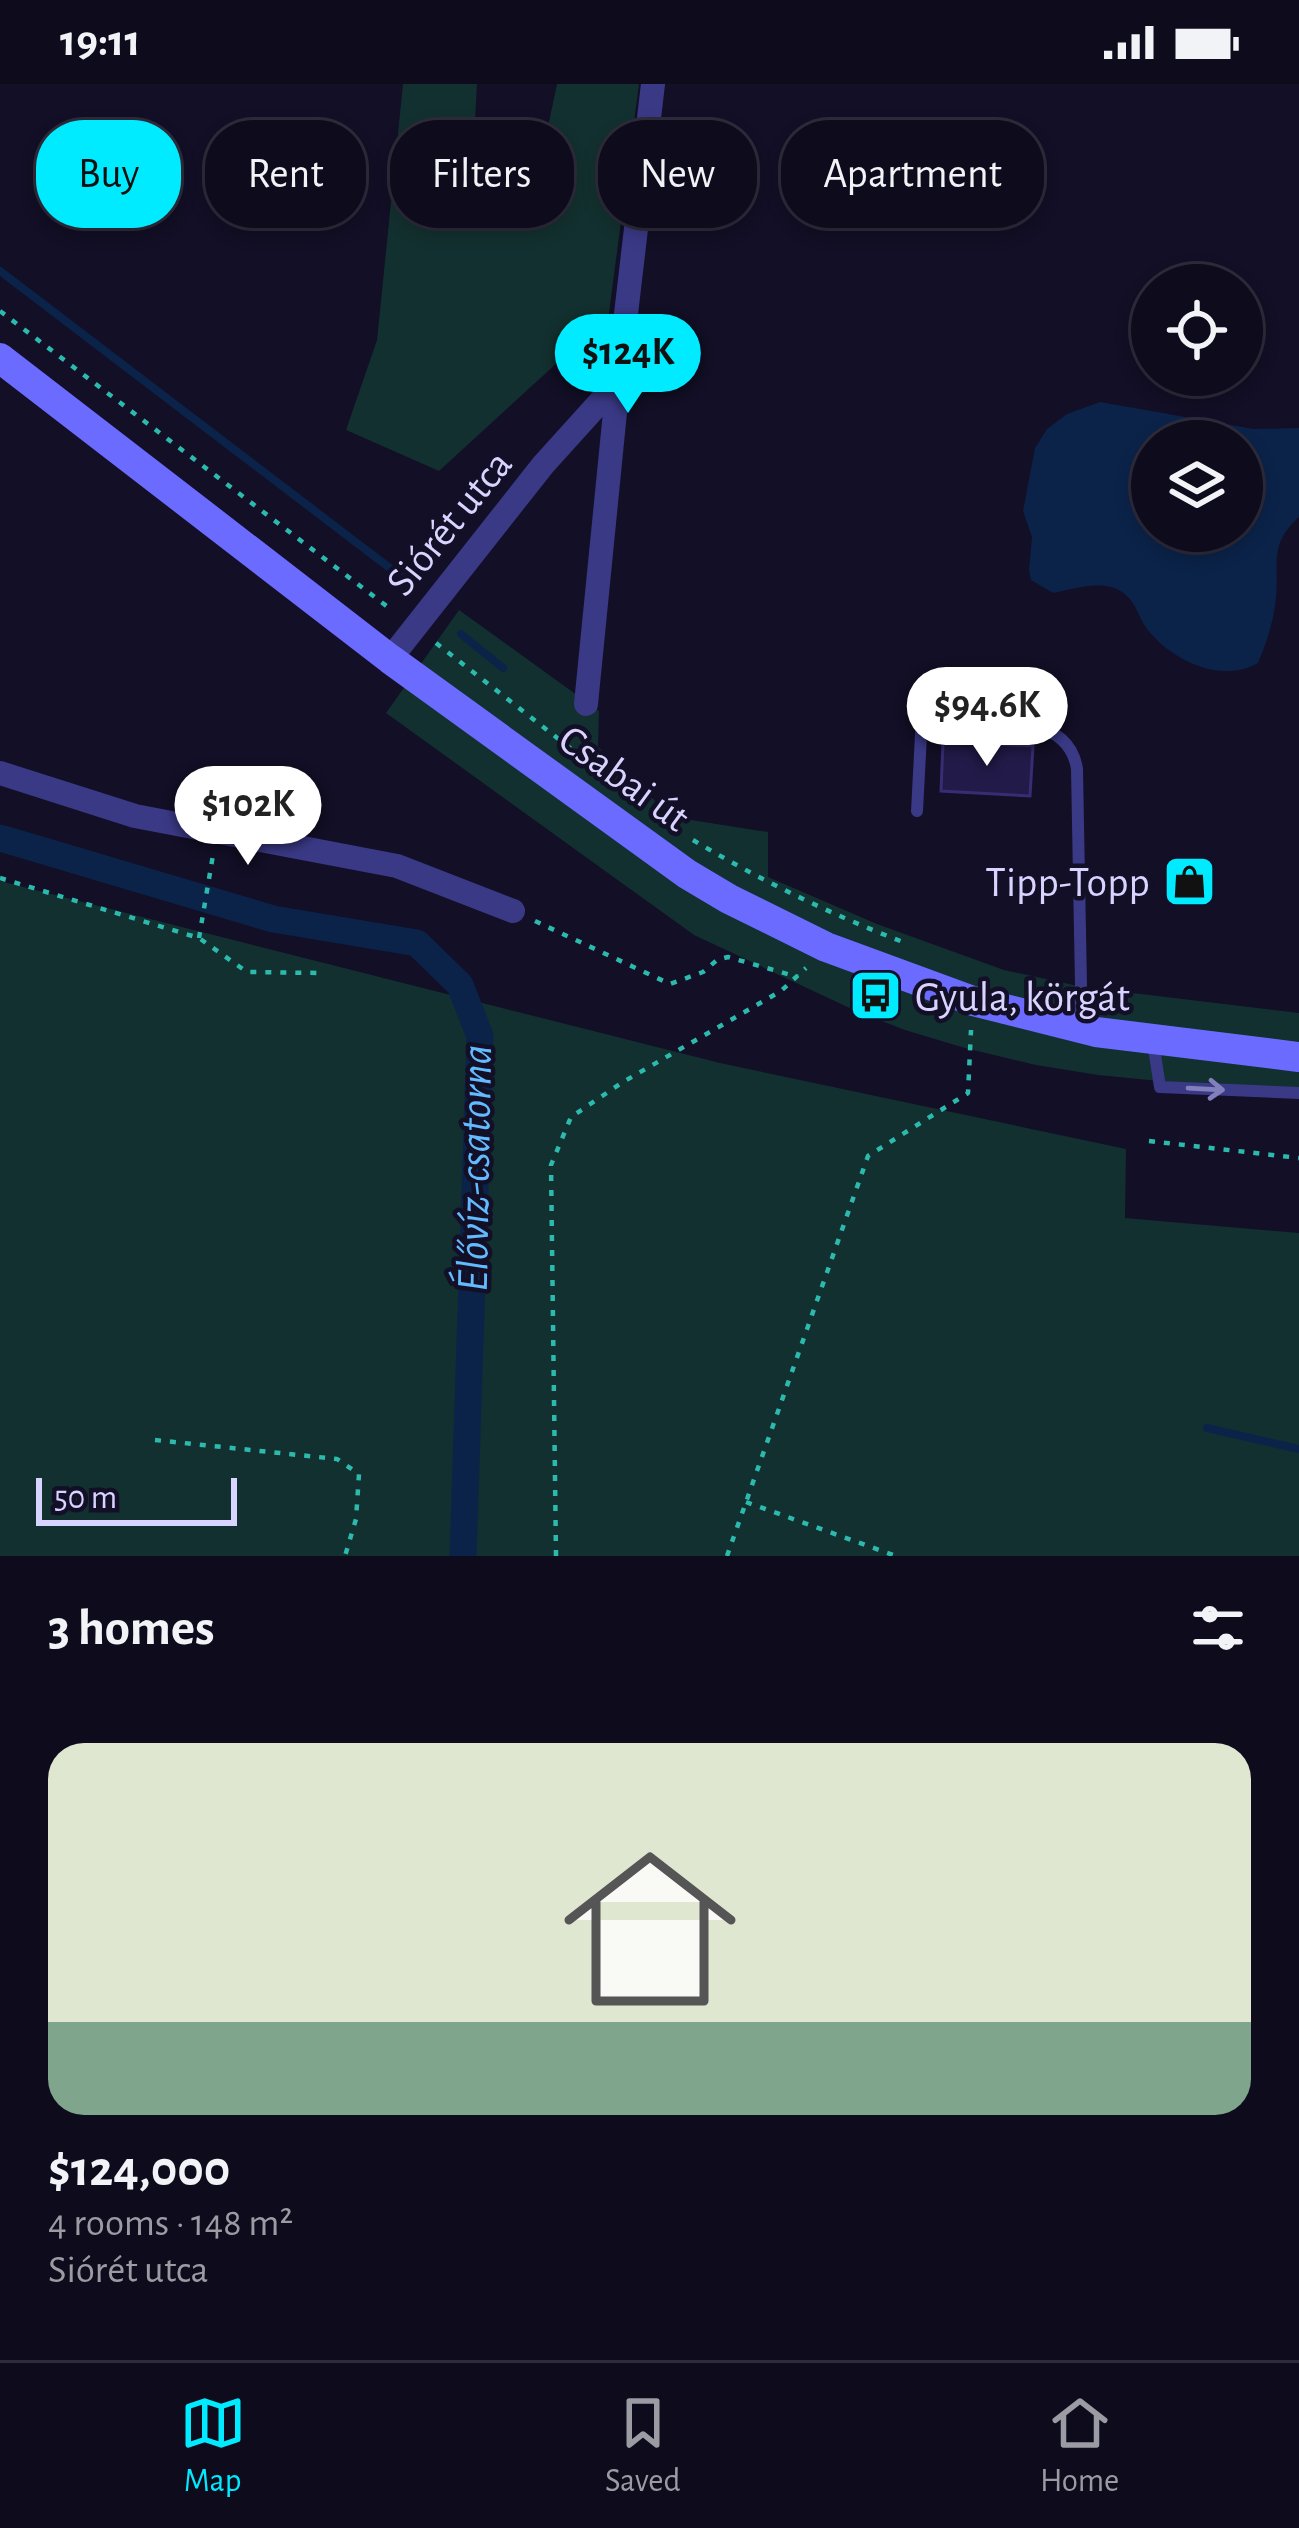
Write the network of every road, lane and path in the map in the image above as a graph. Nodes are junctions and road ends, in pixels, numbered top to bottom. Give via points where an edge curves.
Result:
1 (653, 84) edge
2 (0, 310) edge
3 (0, 358) edge
4 (617, 382) junction
5 (414, 626) junction
6 (390, 658) junction
7 (586, 704) dead end
8 (0, 773) edge
9 (638, 801) dead end
10 (916, 811) dead end
11 (676, 830) dead end
12 (210, 874) dead end
13 (0, 878) edge
14 (514, 911) joint
15 (199, 938) junction
16 (826, 947) junction
17 (917, 948) dead end
18 (324, 973) dead end
19 (798, 977) junction
20 (973, 1001) junction
21 (1077, 1028) junction
22 (1153, 1041) junction
23 (1299, 1057) edge
24 (1299, 1093) edge
25 (1150, 1142) dead end
26 (1299, 1158) edge
27 (155, 1440) dead end
28 (746, 1502) junction
29 (880, 1553) edge
30 (345, 1556) edge
31 (556, 1556) edge
32 (727, 1556) edge
33 (896, 1556) edge

1 - 4 street
2 - 5 path
3 - 6 street, Csabai út
4 - 5 street, Siórét utca
4 - 7 street
5 - 6 street, Siórét utca
5 - 9 path
6 - 16 street, Csabai út via 687,874
8 - 14 street via 135,816 397,866
10 - 21 lane via 922,716 1032,724 1071,748
11 - 17 path via 836,916
12 - 15 path
13 - 15 path
14 - 19 path via 670,984 728,957
15 - 18 path via 247,972
16 - 19 path
16 - 20 street, Csabai út
19 - 31 path via 571,1118 551,1165
20 - 21 street, Csabai út
20 - 28 path via 968,1093 868,1156
21 - 22 street, Csabai út
22 - 23 street, Csabai út
22 -> 24 lane via 1160,1087
25 - 26 path
27 - 30 path via 337,1460 359,1474
28 - 29 path
28 - 32 path
29 - 33 path

